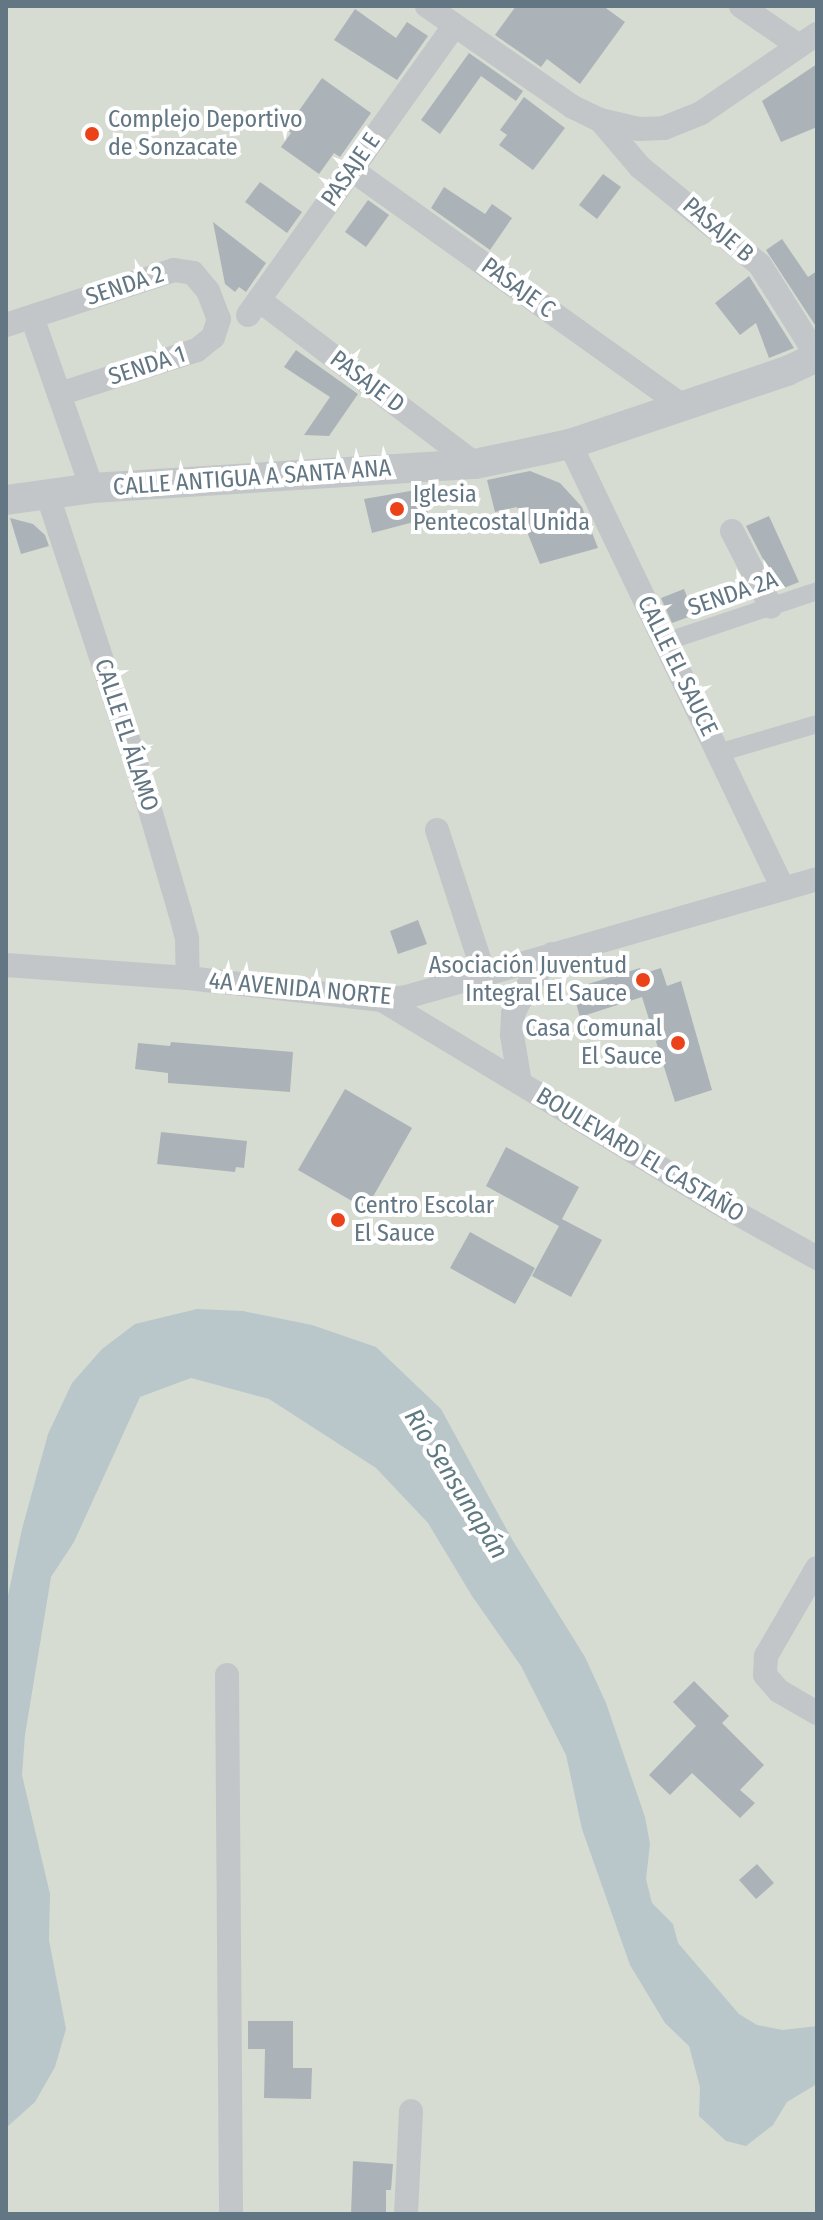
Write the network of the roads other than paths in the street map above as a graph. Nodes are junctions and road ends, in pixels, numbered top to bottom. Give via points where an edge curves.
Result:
1 (427, 6) edge
2 (741, 6) edge
3 (454, 26) junction
4 (808, 40) edge
5 (600, 120) junction
6 (352, 170) junction
7 (254, 308) joint
8 (32, 317) junction
9 (219, 319) joint
10 (6, 325) edge
11 (817, 357) edge
12 (59, 394) junction
13 (684, 407) junction
14 (570, 444) junction
15 (475, 464) junction
16 (92, 488) junction
17 (48, 496) junction
18 (6, 500) edge
19 (732, 531) dead end
20 (817, 591) edge
21 (771, 607) junction
22 (665, 642) junction
23 (817, 724) edge
24 (718, 753) junction
25 (437, 830) dead end
26 (817, 879) edge
27 (783, 888) junction
28 (552, 954) junction
29 (6, 965) edge
30 (484, 974) junction
31 (188, 978) junction
32 (382, 1000) junction
33 (520, 1083) junction
34 (817, 1258) edge
35 (817, 1568) edge
36 (227, 1675) dead end
37 (817, 1713) edge
38 (411, 2111) dead end
39 (231, 2214) edge
40 (406, 2214) edge

1 - 3 street
2 - 4 street
3 - 5 street
3 - 6 street, PASAJE E
4 - 5 street via 678,124 639,129
5 - 11 street, PASAJE B via 640,167 760,265
6 - 7 street, PASAJE E
6 - 13 street, PASAJE C
7 - 15 street, PASAJE D
8 - 9 street, SENDA 2 via 174,270 193,273 208,291
8 - 10 street, SENDA 2
8 - 12 street
9 - 12 street, SENDA 1 via 213,337 197,350
11 - 13 street, CALLE ANTIGUA A SANTA ANA
12 - 16 street
13 - 14 street, CALLE ANTIGUA A SANTA ANA
14 - 15 street, CALLE ANTIGUA A SANTA ANA
14 - 22 street, CALLE EL SAUCE
15 - 16 street, CALLE ANTIGUA A SANTA ANA
16 - 17 street, CALLE ANTIGUA A SANTA ANA
17 - 18 street, CALLE ANTIGUA A SANTA ANA
17 - 31 street, CALLE EL ÁLAMO via 180,912
19 - 21 street
20 - 21 street, SENDA 2A
21 - 22 street, SENDA 2A
22 - 24 street, CALLE EL SAUCE
23 - 24 street
24 - 27 street, CALLE EL SAUCE
25 - 30 street
26 - 27 street, 4A AVENIDA NORTE
27 - 28 street, 4A AVENIDA NORTE
28 - 30 street, 4A AVENIDA NORTE
28 - 33 street via 513,1014
29 - 31 street, 4A AVENIDA NORTE
30 - 32 street, 4A AVENIDA NORTE
31 - 32 street, 4A AVENIDA NORTE
32 - 33 street, BOULEVARD EL CASTAÑO
33 - 34 street, BOULEVARD EL CASTAÑO
35 - 37 street via 766,1656 765,1675 779,1691
36 - 39 street
38 - 40 street

